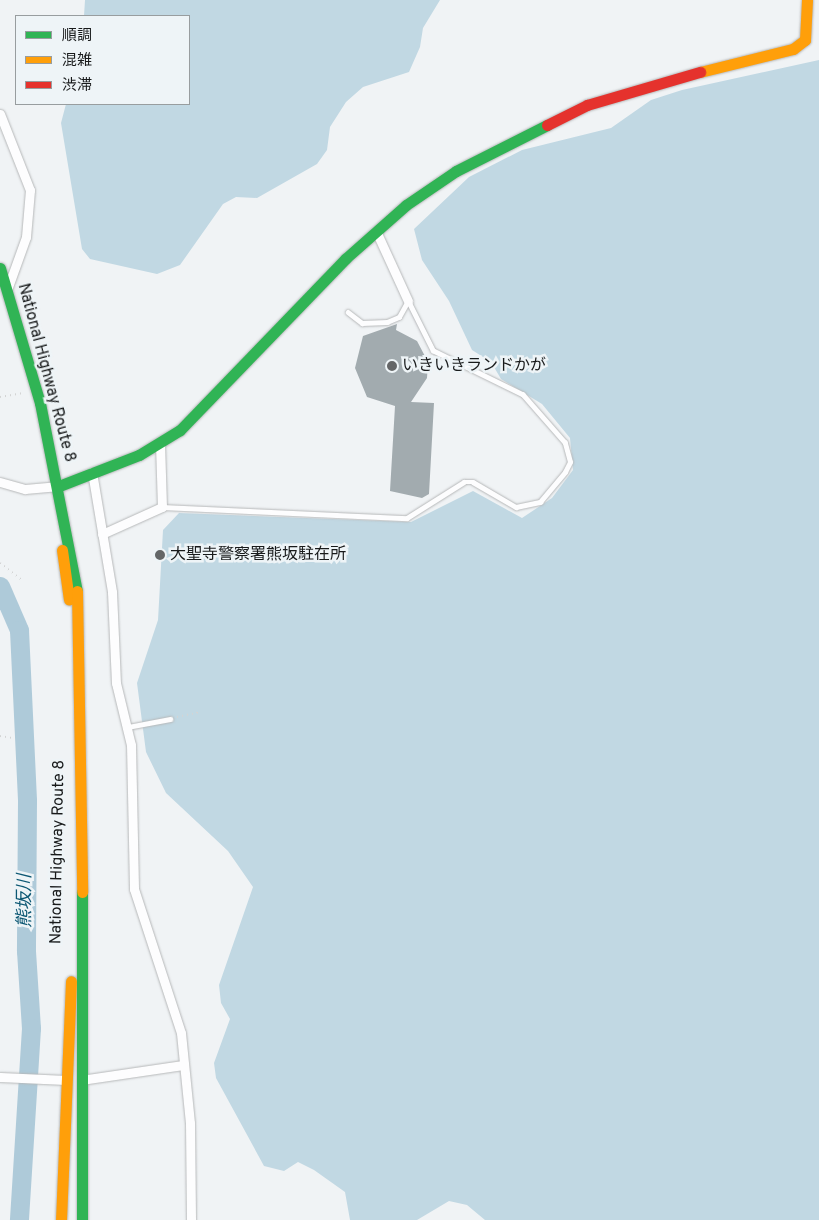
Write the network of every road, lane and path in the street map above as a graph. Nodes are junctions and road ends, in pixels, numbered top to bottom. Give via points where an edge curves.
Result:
1 (807, 0) edge
2 (0, 114) edge
3 (376, 232) junction
4 (0, 268) edge
5 (7, 291) junction
6 (408, 301) junction
7 (348, 312) dead end
8 (22, 393) dead end
9 (0, 397) edge
10 (160, 442) junction
11 (92, 472) junction
12 (0, 482) edge
13 (59, 486) junction
14 (162, 507) junction
15 (102, 534) junction
16 (0, 563) edge
17 (22, 580) dead end
18 (200, 712) dead end
19 (170, 718) joint
20 (128, 727) junction
21 (0, 736) edge
22 (12, 738) dead end
23 (183, 1065) junction
24 (0, 1077) edge
25 (66, 1080) junction
26 (81, 1080) junction
27 (61, 1220) edge
28 (82, 1220) edge
29 (190, 1220) edge

1 - 3 main road via 805,40 794,49 645,85 526,132 456,171
2 - 5 street via 30,190 26,237
3 - 6 street
3 - 10 main road via 205,408
4 - 5 main road, National Highway Route 8
5 - 13 main road, National Highway Route 8
6 - 7 lane via 399,317 387,322 362,323
6 - 14 lane via 433,351 523,395 565,443 570,462 540,502 516,507 474,482 464,482 407,518
8 - 9 path
10 - 11 main road
10 - 14 street
11 - 13 main road
11 - 15 street
12 - 13 street via 25,489
13 - 25 main road, National Highway Route 8 via 55,508 74,642 74,924
13 - 26 main road, National Highway Route 8 via 77,574 81,628
14 - 15 street
15 - 20 street via 112,592 116,682
16 - 17 path
18 - 19 path
19 - 20 lane
20 - 23 street via 134,889 178,1021
21 - 22 path
23 - 26 street
23 - 29 street via 190,1123
24 - 25 street
25 - 27 main road, National Highway Route 8
26 - 28 main road, National Highway Route 8

